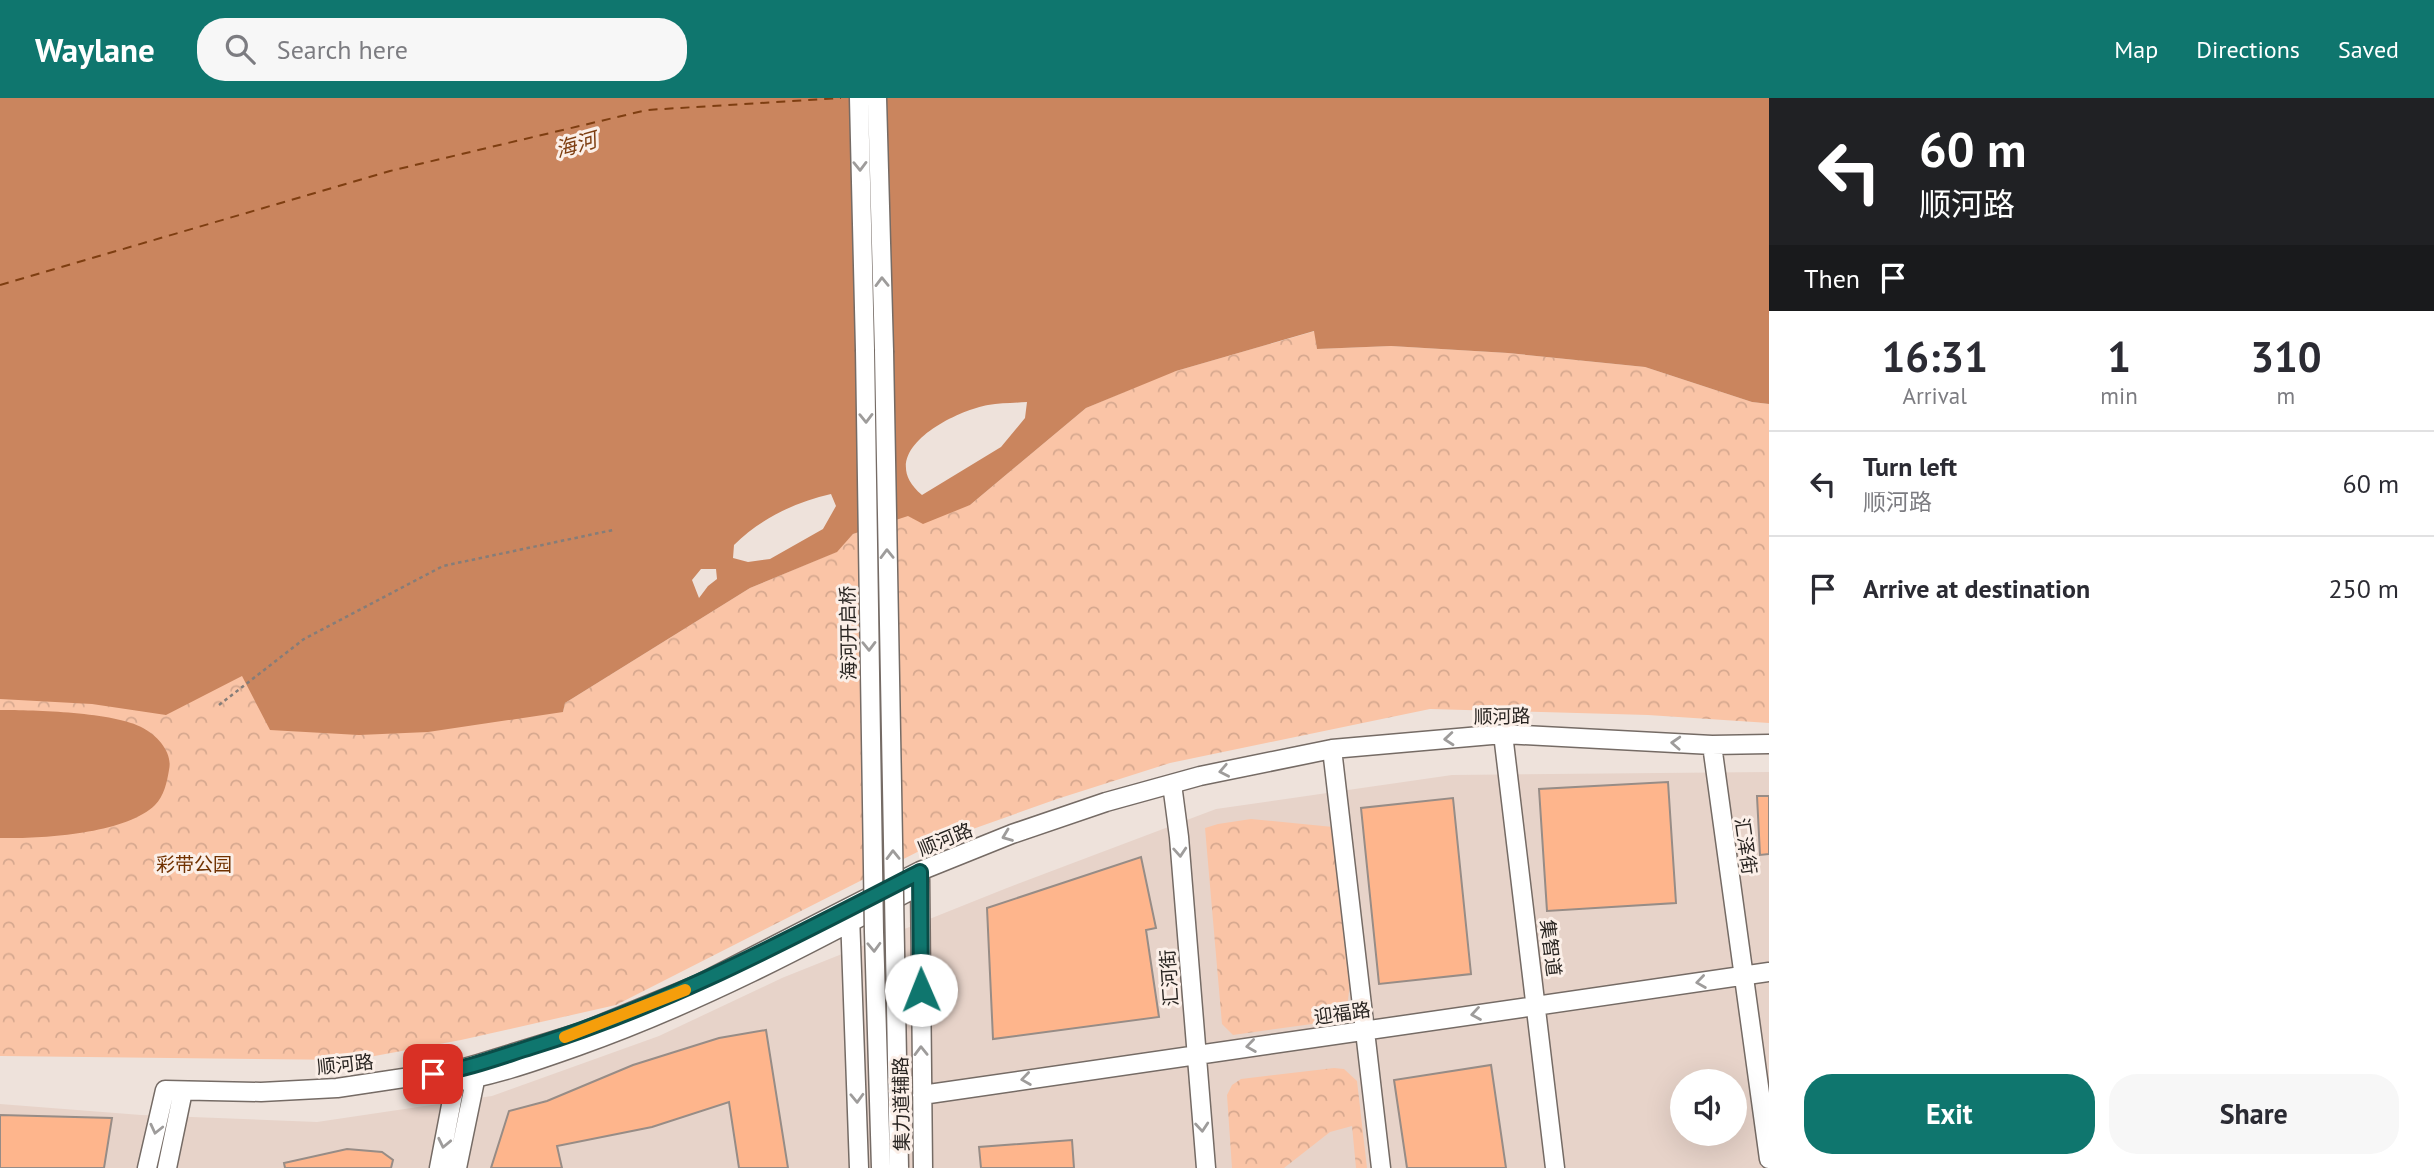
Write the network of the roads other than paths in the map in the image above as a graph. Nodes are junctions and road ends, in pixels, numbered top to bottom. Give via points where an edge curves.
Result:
1 (859, 98) edge
2 (877, 98) edge
3 (1503, 734) junction
4 (1769, 744) edge
5 (1712, 746) junction
6 (1332, 749) junction
7 (1172, 784) junction
8 (920, 879) junction
9 (850, 915) junction
10 (1769, 972) edge
11 (1742, 976) junction
12 (1537, 1005) junction
13 (1365, 1031) junction
14 (1196, 1054) junction
15 (477, 1072) junction
16 (457, 1076) junction
17 (922, 1095) junction
18 (182, 1097) junction
19 (1769, 1159) edge
20 (147, 1168) edge
21 (167, 1168) edge
22 (439, 1168) edge
23 (457, 1168) edge
24 (859, 1168) edge
25 (881, 1168) edge
26 (899, 1168) edge
27 (923, 1168) edge
28 (1206, 1168) edge
29 (1381, 1168) edge
30 (1555, 1168) edge

1 -> 25 street, 海河开启桥, bridge
26 -> 2 street, bridge
5 -> 3 street, 顺河路
3 -> 6 street, 顺河路
3 - 12 street, 集智道
4 - 5 street, 顺河路
5 - 11 street, 汇泽街
6 -> 7 street, 顺河路
6 - 13 street
7 -> 8 street, 顺河路 via 1012,834
7 -> 14 street, 汇河街
8 - 9 street, 顺河路
17 -> 8 street, 集力道辅路
9 - 15 street, 顺河路 via 697,985
9 -> 24 street
10 - 11 street, 迎福路
11 -> 12 street, 迎福路
11 - 19 street, 汇泽街
12 -> 13 street, 迎福路
12 - 30 street, 集智道
13 -> 14 street, 迎福路
13 - 29 street
14 -> 17 street, 迎福路
14 -> 28 street, 汇河街
15 - 16 street, 顺河路
15 - 23 street
16 - 18 street, 顺河路 via 335,1099 258,1102
16 -> 22 street
17 - 27 street, 集力道辅路
18 -> 20 street, 顺河路 via 163,1097
18 - 21 street

